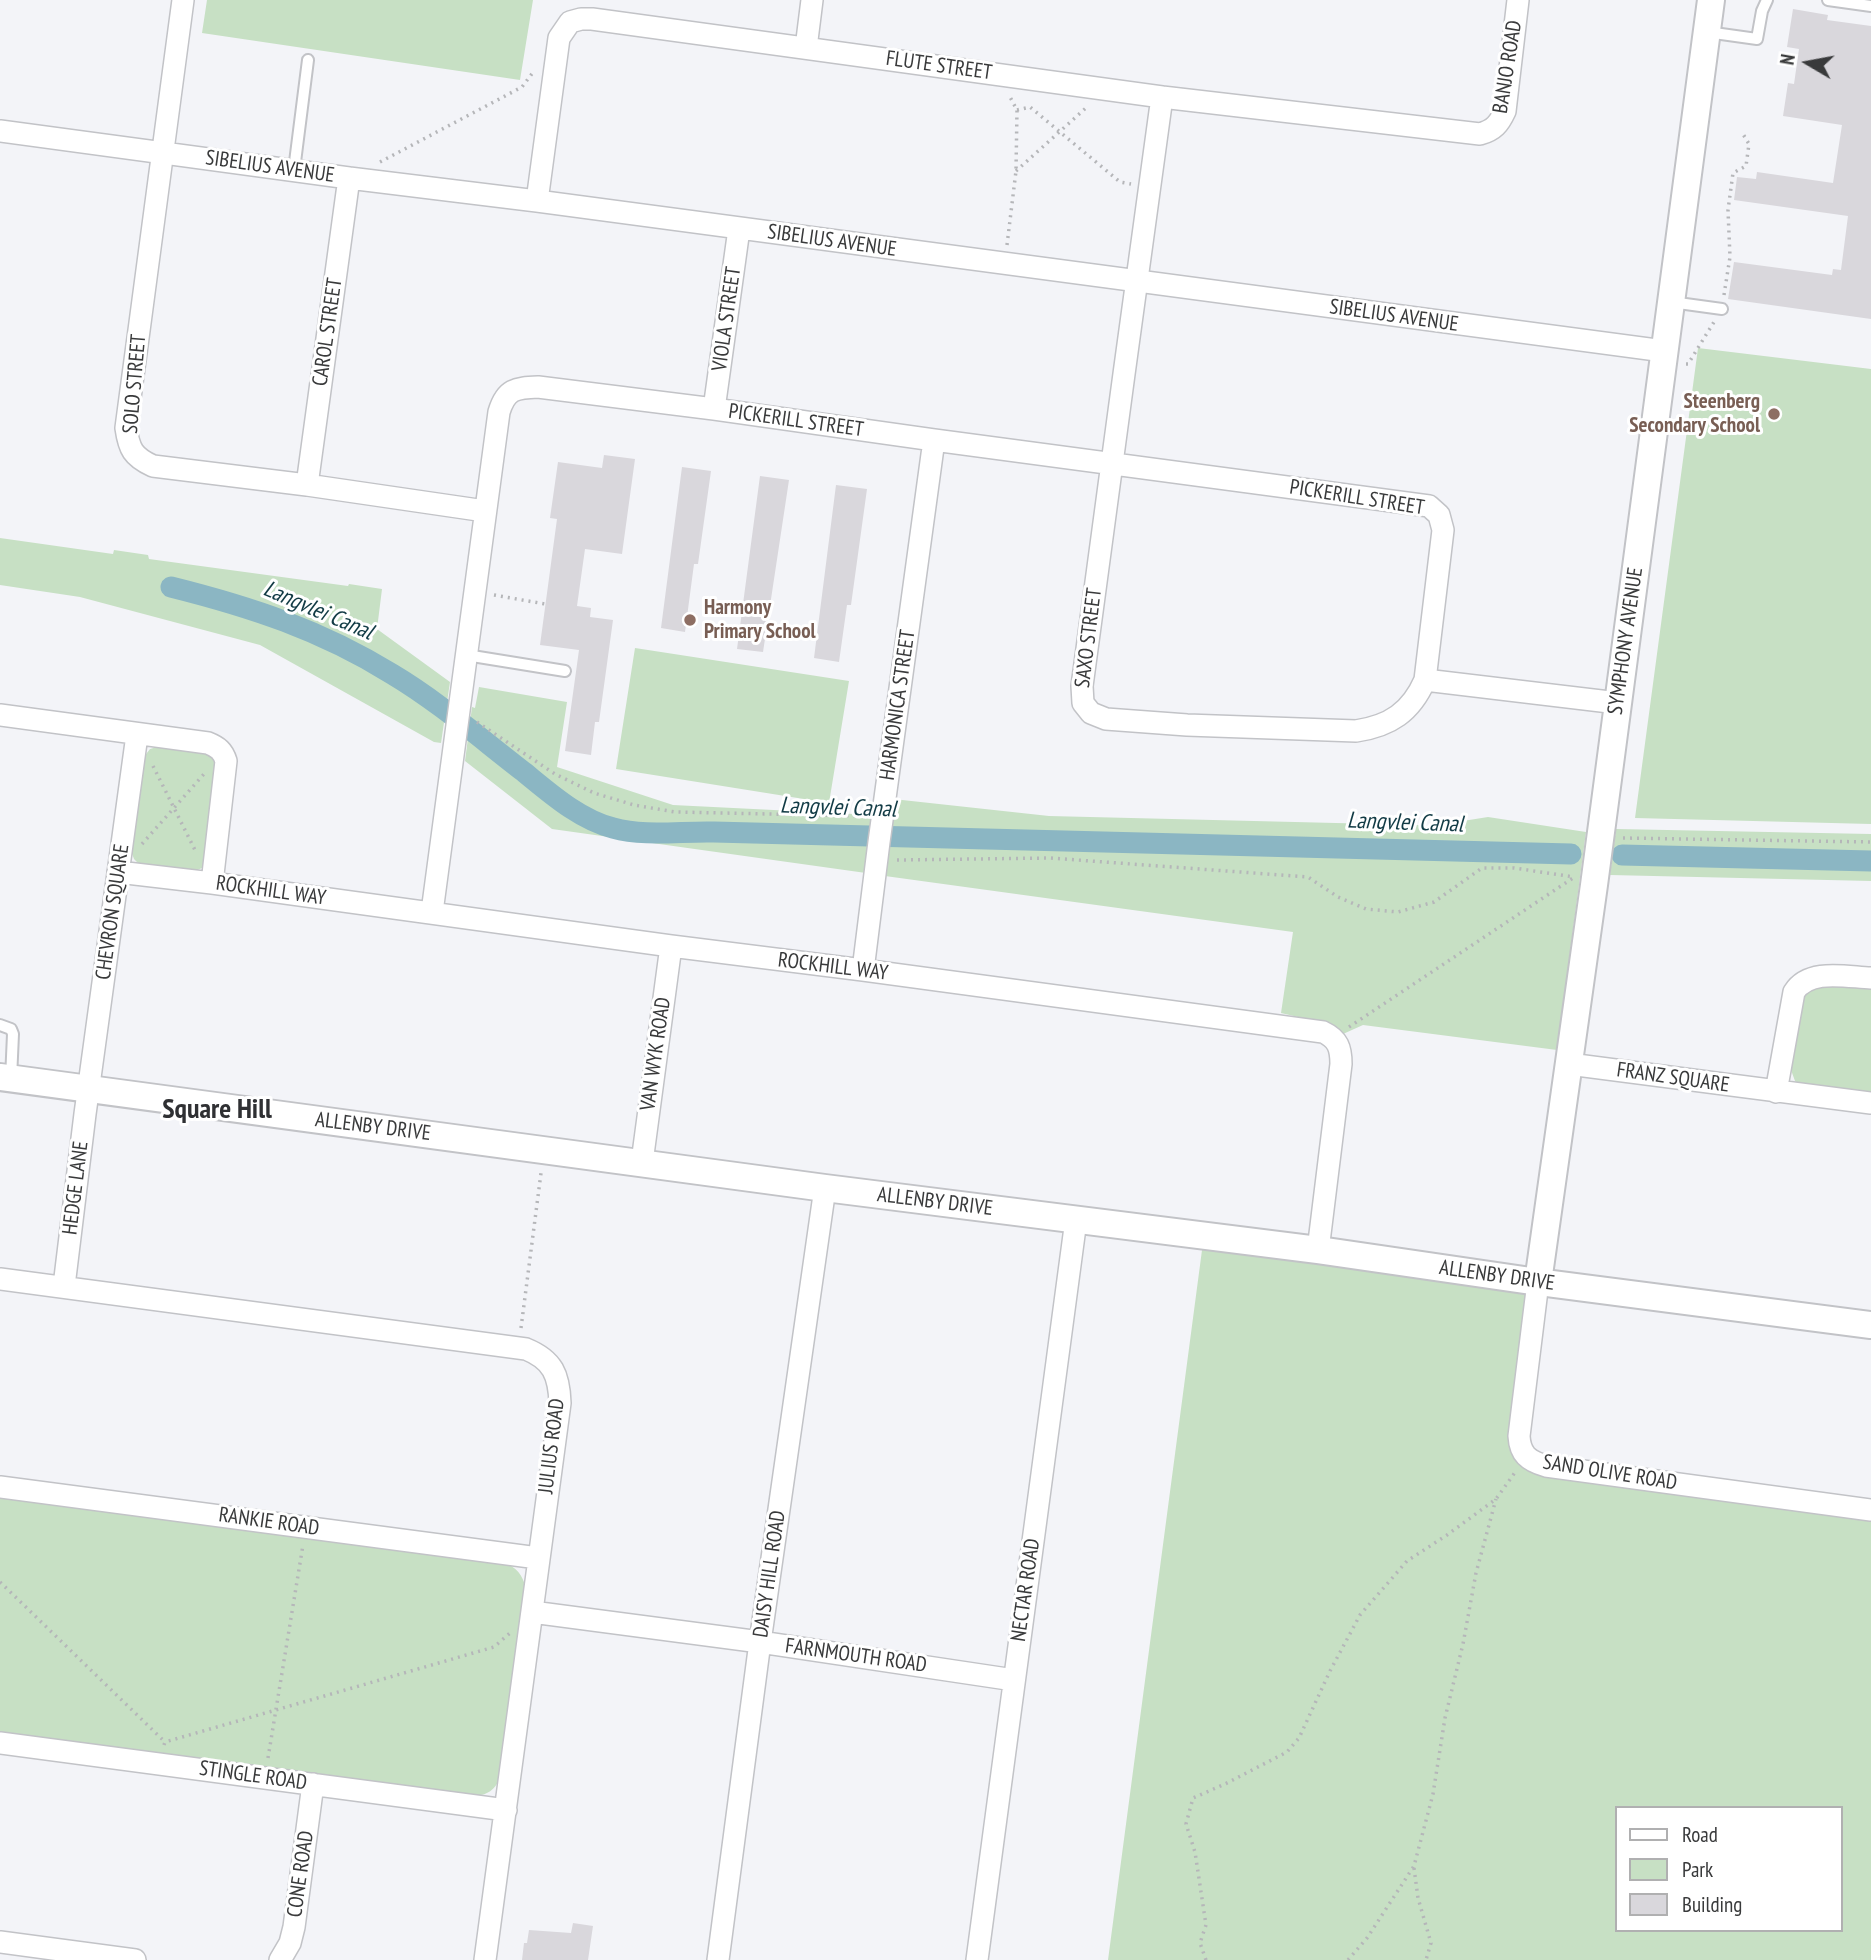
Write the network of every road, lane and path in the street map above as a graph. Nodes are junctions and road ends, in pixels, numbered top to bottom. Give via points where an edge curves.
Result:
1 (183, 0) edge
2 (811, 0) edge
3 (1518, 0) edge
4 (1711, 0) edge
5 (1767, 0) edge
6 (1828, 0) edge
7 (1871, 6) edge
8 (1707, 32) junction
9 (806, 48) junction
10 (308, 60) dead end
11 (537, 67) dead end
12 (998, 74) junction
13 (1105, 89) junction
14 (1161, 97) junction
15 (1017, 110) junction
16 (0, 131) edge
17 (1491, 131) joint
18 (1060, 132) junction
19 (1744, 134) dead end
20 (163, 153) junction
21 (294, 170) junction
22 (1016, 171) junction
23 (349, 178) junction
24 (1149, 186) junction
25 (537, 201) junction
26 (739, 229) junction
27 (1004, 264) junction
28 (1137, 282) junction
29 (1671, 302) junction
30 (1722, 309) junction
31 (1675, 357) junction
32 (714, 409) junction
33 (934, 440) junction
34 (1112, 463) junction
35 (307, 485) junction
36 (485, 511) junction
37 (474, 592) junction
38 (545, 604) dead end
39 (466, 655) junction
40 (565, 671) dead end
41 (1425, 680) junction
42 (1618, 703) junction
43 (458, 709) junction
44 (0, 715) edge
45 (137, 735) junction
46 (223, 752) junction
47 (174, 808) junction
48 (880, 835) junction
49 (1605, 837) junction
50 (1871, 842) edge
51 (142, 845) dead end
52 (196, 851) dead end
53 (118, 872) junction
54 (1584, 876) junction
55 (212, 883) junction
56 (432, 912) junction
57 (671, 946) junction
58 (863, 970) junction
59 (1871, 978) edge
60 (0, 1025) edge
61 (1333, 1038) junction
62 (1569, 1063) junction
63 (5, 1078) edge
64 (88, 1090) junction
65 (1776, 1092) junction
66 (1871, 1103) edge
67 (544, 1150) junction
68 (642, 1162) junction
69 (825, 1188) junction
70 (1076, 1220) junction
71 (1318, 1250) junction
72 (0, 1279) edge
73 (1538, 1282) junction
74 (64, 1286) junction
75 (1871, 1325) edge
76 (513, 1347) junction
77 (1526, 1458) junction
78 (0, 1487) edge
79 (1496, 1499) junction
80 (1871, 1510) edge
81 (306, 1527) junction
82 (538, 1558) junction
83 (0, 1581) edge
84 (531, 1612) junction
85 (761, 1642) junction
86 (1014, 1679) junction
87 (277, 1710) junction
88 (164, 1742) junction
89 (0, 1743) edge
90 (157, 1763) junction
91 (264, 1778) junction
92 (313, 1784) junction
93 (506, 1810) junction
94 (1414, 1866) junction
95 (0, 1942) edge
96 (135, 1960) edge
97 (280, 1960) edge
98 (485, 1960) edge
99 (718, 1960) edge
100 (977, 1960) edge
101 (1206, 1960) edge
102 (1348, 1960) edge
103 (1426, 1960) edge

1 - 20 street, SOLO STREET
2 - 9 street
3 - 17 street, BANJO ROAD via 1505,111
4 - 8 street, SYMPHONY AVENUE
5 - 8 lane via 1757,39
6 - 7 lane
8 - 29 street, SYMPHONY AVENUE
9 - 12 street, FLUTE STREET
9 - 25 street, FLUTE STREET via 592,19 570,22 559,38
10 - 21 lane
11 - 23 path via 522,87
12 - 13 street, FLUTE STREET
12 - 15 path
13 - 14 street, FLUTE STREET
13 - 18 path
14 - 17 street, FLUTE STREET via 1468,134
14 - 24 street, SAXO STREET
15 - 18 path via 1030,107
15 - 22 path
16 - 20 street, SIBELIUS AVENUE
18 - 22 path
18 - 24 path via 1120,182
19 - 30 path via 1749,144 1746,166 1733,173 1728,210 1730,257
20 - 21 street, SIBELIUS AVENUE
20 - 35 street, SOLO STREET via 126,428 132,451 153,466
21 - 23 street, SIBELIUS AVENUE
22 - 27 path
23 - 25 street, SIBELIUS AVENUE
23 - 35 street, CAROL STREET
24 - 28 street, SAXO STREET
25 - 26 street, SIBELIUS AVENUE
26 - 27 street, SIBELIUS AVENUE
26 - 32 street, VIOLA STREET
27 - 28 street, SIBELIUS AVENUE
28 - 31 street, SIBELIUS AVENUE
28 - 34 street, SAXO STREET
29 - 30 lane
29 - 31 street, SYMPHONY AVENUE
30 - 31 path via 1688,364
31 - 42 street, SYMPHONY AVENUE
32 - 33 street, PICKERILL STREET
32 - 36 street, PICKERILL STREET via 538,387 511,391 499,412
33 - 34 street, PICKERILL STREET
33 - 48 street, HARMONICA STREET
34 - 41 street, PICKERILL STREET via 1429,506 1439,516 1443,530
34 - 41 street, SAXO STREET via 1082,686 1083,702 1091,713 1106,719 1187,725 1356,731 1390,722 1407,709
35 - 36 street, SOLO STREET
36 - 37 street, PICKERILL STREET
37 - 38 path
37 - 39 street, PICKERILL STREET
39 - 40 lane
39 - 43 street, PICKERILL STREET
41 - 42 street
42 - 49 street, SYMPHONY AVENUE
43 - 48 path via 555,774 594,793 675,812
43 - 56 street, PICKERILL STREET
44 - 45 street
45 - 46 street via 208,743
45 - 47 path
45 - 53 street, CHEVRON SQUARE
46 - 47 path
46 - 55 street via 226,761
47 - 51 path
47 - 52 path
48 - 54 path via 1050,858 1308,877 1366,909 1398,912 1434,902 1482,868
48 - 58 street, HARMONICA STREET
49 - 50 path
49 - 54 street, SYMPHONY AVENUE
53 - 55 street, ROCKHILL WAY
53 - 64 street, CHEVRON SQUARE
54 - 61 path
54 - 62 street, SYMPHONY AVENUE
55 - 56 street, ROCKHILL WAY
56 - 57 street, ROCKHILL WAY
57 - 58 street, ROCKHILL WAY
57 - 68 street, VAN WYK ROAD
58 - 61 street, ROCKHILL WAY via 1316,1031
59 - 65 street via 1819,976 1799,983
60 - 63 lane via 13,1034
61 - 71 street via 1340,1048 1341,1064
62 - 65 street, FRANZ SQUARE
62 - 73 street, SYMPHONY AVENUE
63 - 64 street, ALLENBY DRIVE
64 - 67 street, ALLENBY DRIVE
64 - 74 street, HEDGE LANE
65 - 66 street, FRANZ SQUARE
67 - 68 street, ALLENBY DRIVE
67 - 76 path via 521,1330
68 - 69 street, ALLENBY DRIVE
69 - 70 street, ALLENBY DRIVE
69 - 85 street, DAISY HILL ROAD
70 - 71 street, ALLENBY DRIVE
70 - 86 street, NECTAR ROAD
71 - 73 street, ALLENBY DRIVE
72 - 74 street, JULIUS ROAD
73 - 75 street, ALLENBY DRIVE
73 - 77 street, SAND OLIVE ROAD via 1519,1436
74 - 76 street, JULIUS ROAD
76 - 82 street, JULIUS ROAD via 548,1362 559,1387
77 - 79 path
77 - 80 street, SAND OLIVE ROAD via 1546,1466
78 - 81 street, RANKIE ROAD
79 - 94 path
79 - 101 path via 1407,1561 1360,1615 1287,1752 1193,1798 1186,1824 1206,1925 1200,1944
81 - 82 street, RANKIE ROAD
81 - 87 path
82 - 84 street, JULIUS ROAD
83 - 88 path
84 - 85 street, FARNMOUTH ROAD
84 - 87 path via 494,1647
84 - 93 street, JULIUS ROAD
85 - 86 street, FARNMOUTH ROAD
85 - 99 street, DAISY HILL ROAD
86 - 100 street, NECTAR ROAD
87 - 88 path
87 - 91 path
88 - 90 path
89 - 90 street, STINGLE ROAD
90 - 91 street, STINGLE ROAD
91 - 92 street, STINGLE ROAD
92 - 93 street, STINGLE ROAD
92 - 97 street, CONE ROAD via 294,1927
93 - 98 street, JULIUS ROAD
94 - 102 path
94 - 103 path via 1431,1943
95 - 96 street

